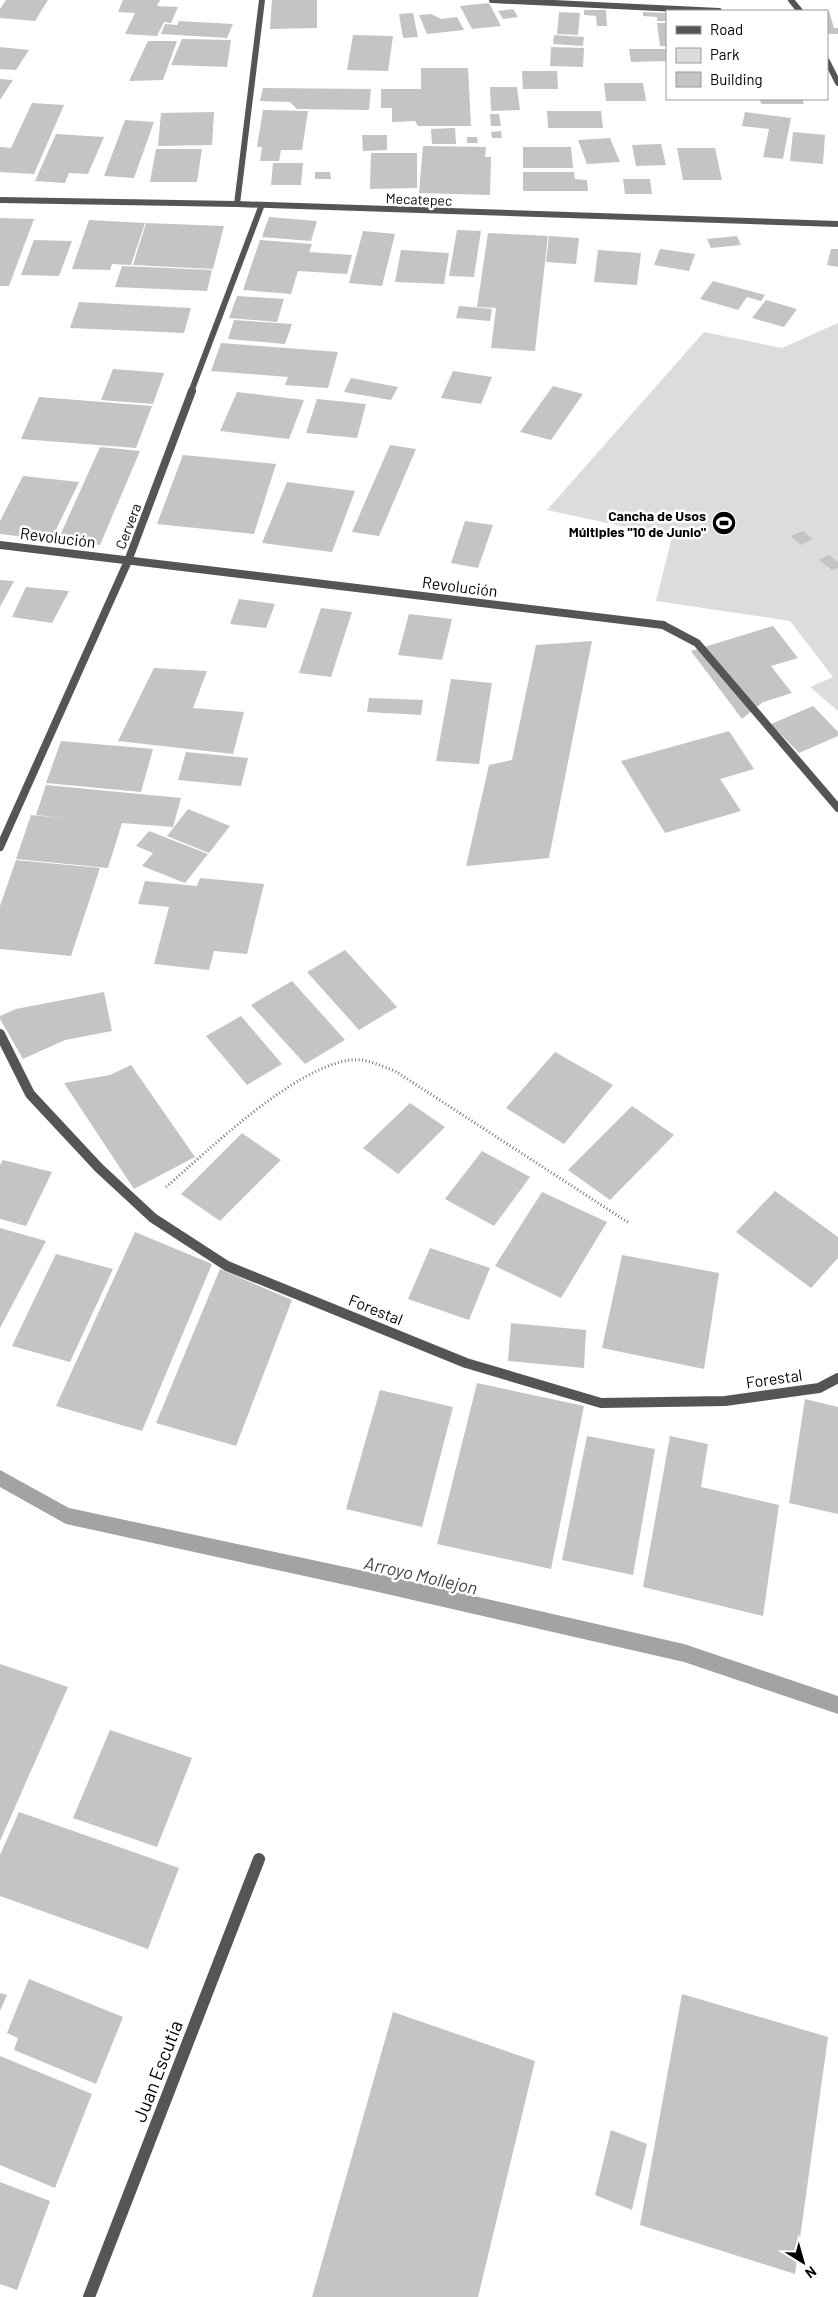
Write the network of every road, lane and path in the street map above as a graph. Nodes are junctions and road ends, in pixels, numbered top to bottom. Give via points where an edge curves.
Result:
1 (262, 0) edge
2 (492, 0) edge
3 (791, 0) edge
4 (559, 2) edge
5 (701, 10) edge
6 (799, 10) edge
7 (828, 63) edge
8 (838, 83) edge
9 (0, 200) edge
10 (237, 204) junction
11 (261, 206) junction
12 (838, 224) edge
13 (0, 545) edge
14 (128, 561) junction
15 (838, 808) edge
16 (0, 847) edge
17 (0, 1034) edge
18 (141, 1207) junction
19 (629, 1223) dead end
20 (838, 1378) edge
21 (259, 1859) dead end
22 (89, 2297) edge

1 - 10 street
2 - 4 street
3 - 6 street
4 - 5 street
7 - 8 street
9 - 10 street, Mecatepec
10 - 11 street, Mecatepec
11 - 12 street, Mecatepec
11 - 14 street, Cervera
13 - 14 street, Revolución
14 - 15 street, Revolución via 663,625 697,643
14 - 16 street, Cervera
17 - 18 street, Forestal via 30,1094 99,1168
18 - 19 path via 273,1098 319,1071 350,1060 370,1061 394,1071
18 - 20 street, Forestal via 227,1266 466,1363 602,1403 725,1401 820,1388
21 - 22 street, Juan Escutia

